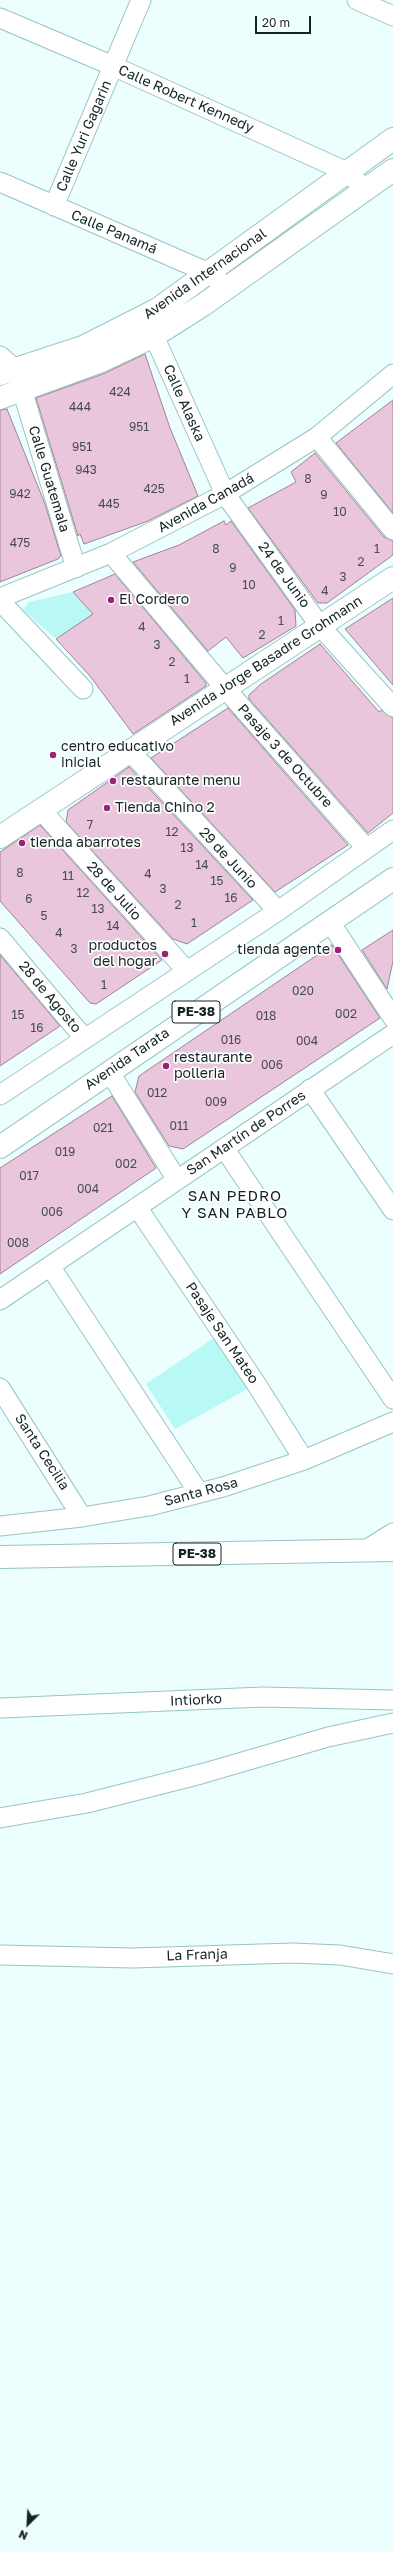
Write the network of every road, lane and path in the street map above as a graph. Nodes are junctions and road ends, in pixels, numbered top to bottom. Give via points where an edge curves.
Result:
1 (141, 0) edge
2 (357, 0) edge
3 (393, 16) edge
4 (0, 18) edge
5 (113, 66) junction
6 (393, 139) edge
7 (393, 170) edge
8 (347, 172) junction
9 (0, 182) edge
10 (365, 189) junction
11 (54, 206) junction
12 (209, 273) junction
13 (226, 287) junction
14 (131, 325) junction
15 (154, 336) junction
16 (0, 356) edge
17 (8, 372) edge
18 (393, 374) edge
19 (21, 391) junction
20 (0, 398) edge
21 (317, 437) junction
22 (225, 494) junction
23 (393, 530) edge
24 (111, 553) junction
25 (76, 568) junction
26 (393, 578) edge
27 (0, 599) edge
28 (320, 626) junction
29 (224, 687) junction
30 (83, 689) dead end
31 (393, 707) edge
32 (130, 751) junction
33 (41, 810) junction
34 (393, 830) edge
35 (0, 837) edge
36 (366, 848) junction
37 (393, 879) edge
38 (278, 911) junction
39 (330, 922) junction
40 (0, 938) edge
41 (186, 971) junction
42 (393, 1018) edge
43 (393, 1034) edge
44 (84, 1038) junction
45 (109, 1071) junction
46 (310, 1090) junction
47 (0, 1095) edge
48 (0, 1147) edge
49 (224, 1148) junction
50 (177, 1180) junction
51 (137, 1207) junction
52 (393, 1210) edge
53 (50, 1266) junction
54 (0, 1300) edge
55 (0, 1388) edge
56 (393, 1399) edge
57 (393, 1422) edge
58 (304, 1460) junction
59 (199, 1493) junction
60 (82, 1517) junction
61 (0, 1526) edge
62 (393, 1533) edge
63 (366, 1550) junction
64 (393, 1550) edge
65 (0, 1557) edge
66 (393, 1700) edge
67 (0, 1708) edge
68 (393, 1723) edge
69 (0, 1818) edge
70 (0, 1955) edge
71 (393, 1964) edge

1 - 5 street, Calle Yuri Gagarin
2 - 3 street
4 - 5 street, Calle Robert Kennedy
5 - 8 street, Calle Robert Kennedy
5 - 11 street, Calle Yuri Gagarin
6 - 8 main road, Avenida Internacional
7 - 10 main road, Avenida Internacional
8 - 10 street, Calle Robert Kennedy
8 - 12 main road, Avenida Internacional
9 - 11 street, Calle Panamá
10 - 13 main road, Avenida Internacional
11 - 12 street, Calle Panamá
12 - 13 street, Calle Panamá
12 - 14 main road, Avenida Internacional
13 - 15 main road, Avenida Internacional
14 - 15 street
14 - 17 main road, Avenida Internacional via 63,355
15 - 19 main road, Avenida Internacional via 99,362
15 - 22 street, Calle Alaska
16 - 17 street
17 - 19 street, Calle Guatemala
18 - 21 street, Avenida Canadá
19 - 20 main road, Avenida Internacional
19 - 25 street, Calle Guatemala
21 - 22 street, Avenida Canadá
21 - 23 street
22 - 24 street, Avenida Canadá
22 - 28 street, 24 de Junio
24 - 25 street, Avenida Canadá
24 - 29 street, Pasaje 3 de Octubre
25 - 27 street, Avenida Canadá
26 - 28 main road, Avenida Jorge Basadre Grohmann
27 - 30 street
28 - 29 main road, Avenida Jorge Basadre Grohmann
28 - 31 street, 24 de Junio
29 - 32 main road, Avenida Jorge Basadre Grohmann
29 - 36 street, Pasaje 3 de Octubre
32 - 33 main road, Avenida Jorge Basadre Grohmann
32 - 38 street, 29 de Junio
33 - 35 main road, Avenida Jorge Basadre Grohmann
33 - 41 street, 28 de Julio
34 - 36 street
36 - 38 street
37 - 39 main road, Avenida Tarata / PE-38
38 - 41 street
39 - 42 street
39 - 45 main road, Avenida Tarata / PE-38
40 - 44 street, 28 de Agosto
41 - 44 street
43 - 46 street, San Martín de Porres
44 - 47 street
45 - 48 main road, Avenida Tarata / PE-38
45 - 50 street
46 - 49 street, San Martín de Porres
46 - 52 street
49 - 50 street, San Martín de Porres
49 - 56 street
50 - 51 street, San Martín de Porres
51 - 53 street, San Martín de Porres
51 - 58 street, Pasaje San Mateo via 255,1382
53 - 54 street, San Martín de Porres
53 - 59 street
55 - 60 street, Santa Cecilia
57 - 58 street, Santa Rosa
58 - 59 street, Santa Rosa
59 - 60 street, Santa Rosa via 149,1506
60 - 61 street, Santa Rosa
62 - 63 street
63 - 64 main road, PE-38
63 - 65 main road, PE-38
66 - 67 street, Intiorko via 263,1696
68 - 69 street via 328,1737 201,1774 87,1803
70 - 71 street, La Franja via 133,1958 293,1953 340,1955

